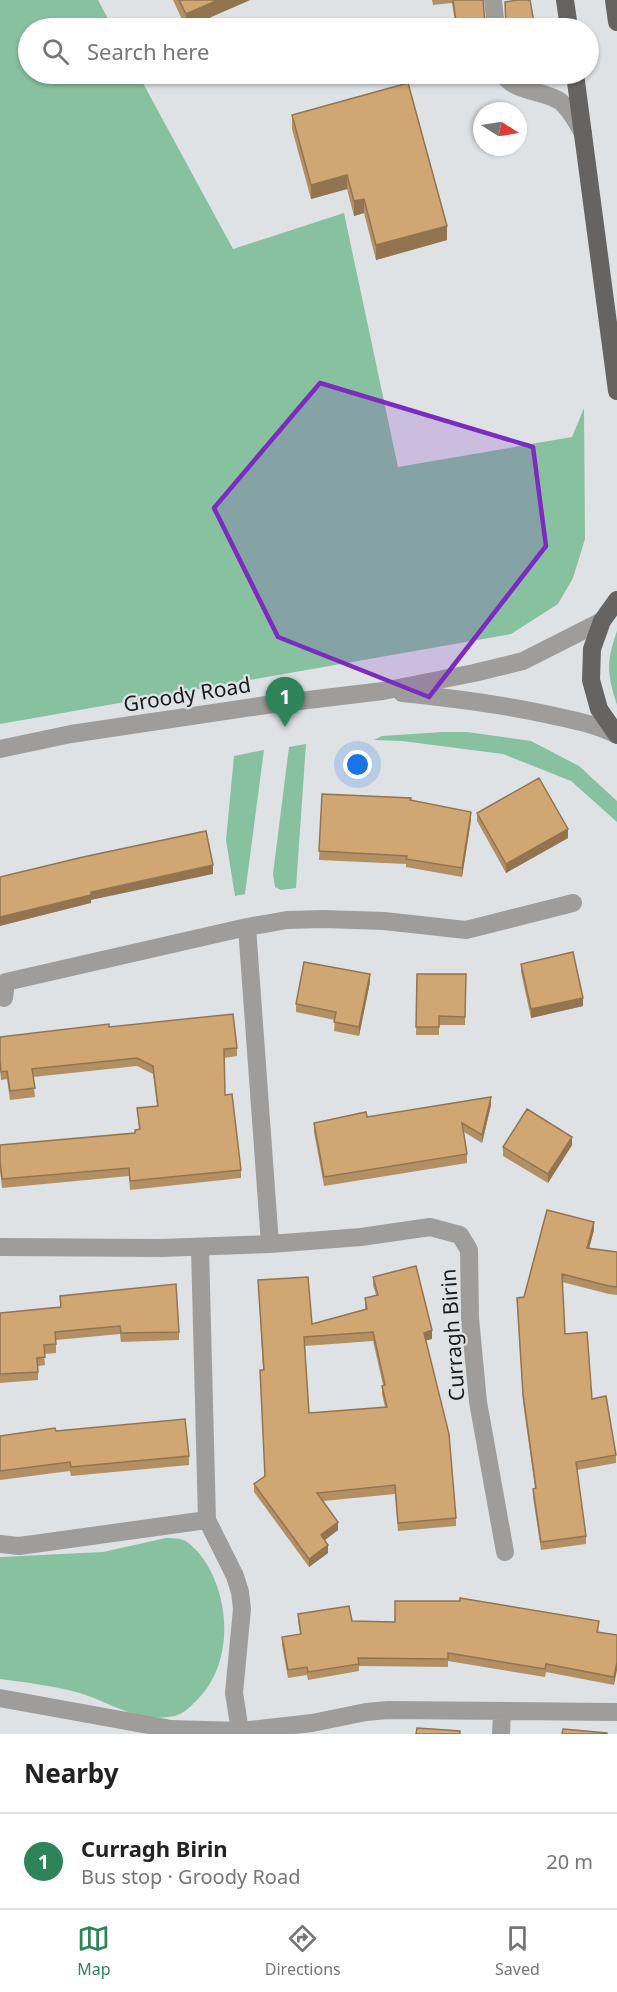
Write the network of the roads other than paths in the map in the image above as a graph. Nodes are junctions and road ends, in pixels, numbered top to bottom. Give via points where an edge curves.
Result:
1 (493, 0) edge
2 (614, 0) edge
3 (568, 3) edge
4 (495, 18) edge
5 (569, 18) edge
6 (617, 22) edge
7 (512, 84) edge
8 (577, 84) edge
9 (584, 133) junction
10 (617, 391) edge
11 (617, 600) edge
12 (602, 621) junction
13 (382, 691) junction
14 (617, 735) edge
15 (0, 749) edge
16 (573, 903) dead end
17 (247, 927) junction
18 (4, 998) dead end
19 (270, 1244) junction
20 (0, 1247) edge
21 (200, 1248) junction
22 (207, 1520) junction
23 (0, 1544) edge
24 (506, 1552) dead end
25 (0, 1698) edge
26 (502, 1711) junction
27 (617, 1712) edge
28 (103, 1726) edge
29 (240, 1731) junction
30 (501, 1734) edge

1 - 4 street
2 - 6 main road
3 - 5 main road
7 - 9 street via 559,101
8 - 9 main road
9 - 10 main road
11 - 12 main road
12 - 13 street via 523,661
12 - 14 main road via 592,649 591,680 599,709
13 - 14 street via 523,709 596,725
13 - 15 street, Groody Road via 72,734
16 - 17 street via 466,930 324,919
17 - 18 street via 6,982
17 - 19 street
19 - 21 street, Curragh Birin
19 - 24 street, Curragh Birin via 430,1227 460,1234 469,1250 477,1394
20 - 21 street, Curragh Birin
21 - 22 street
22 - 23 street via 19,1546
22 - 29 street via 240,1592 242,1609 234,1693
25 - 28 street
26 - 27 street
26 - 29 street via 384,1710
26 - 30 street
28 - 29 street

